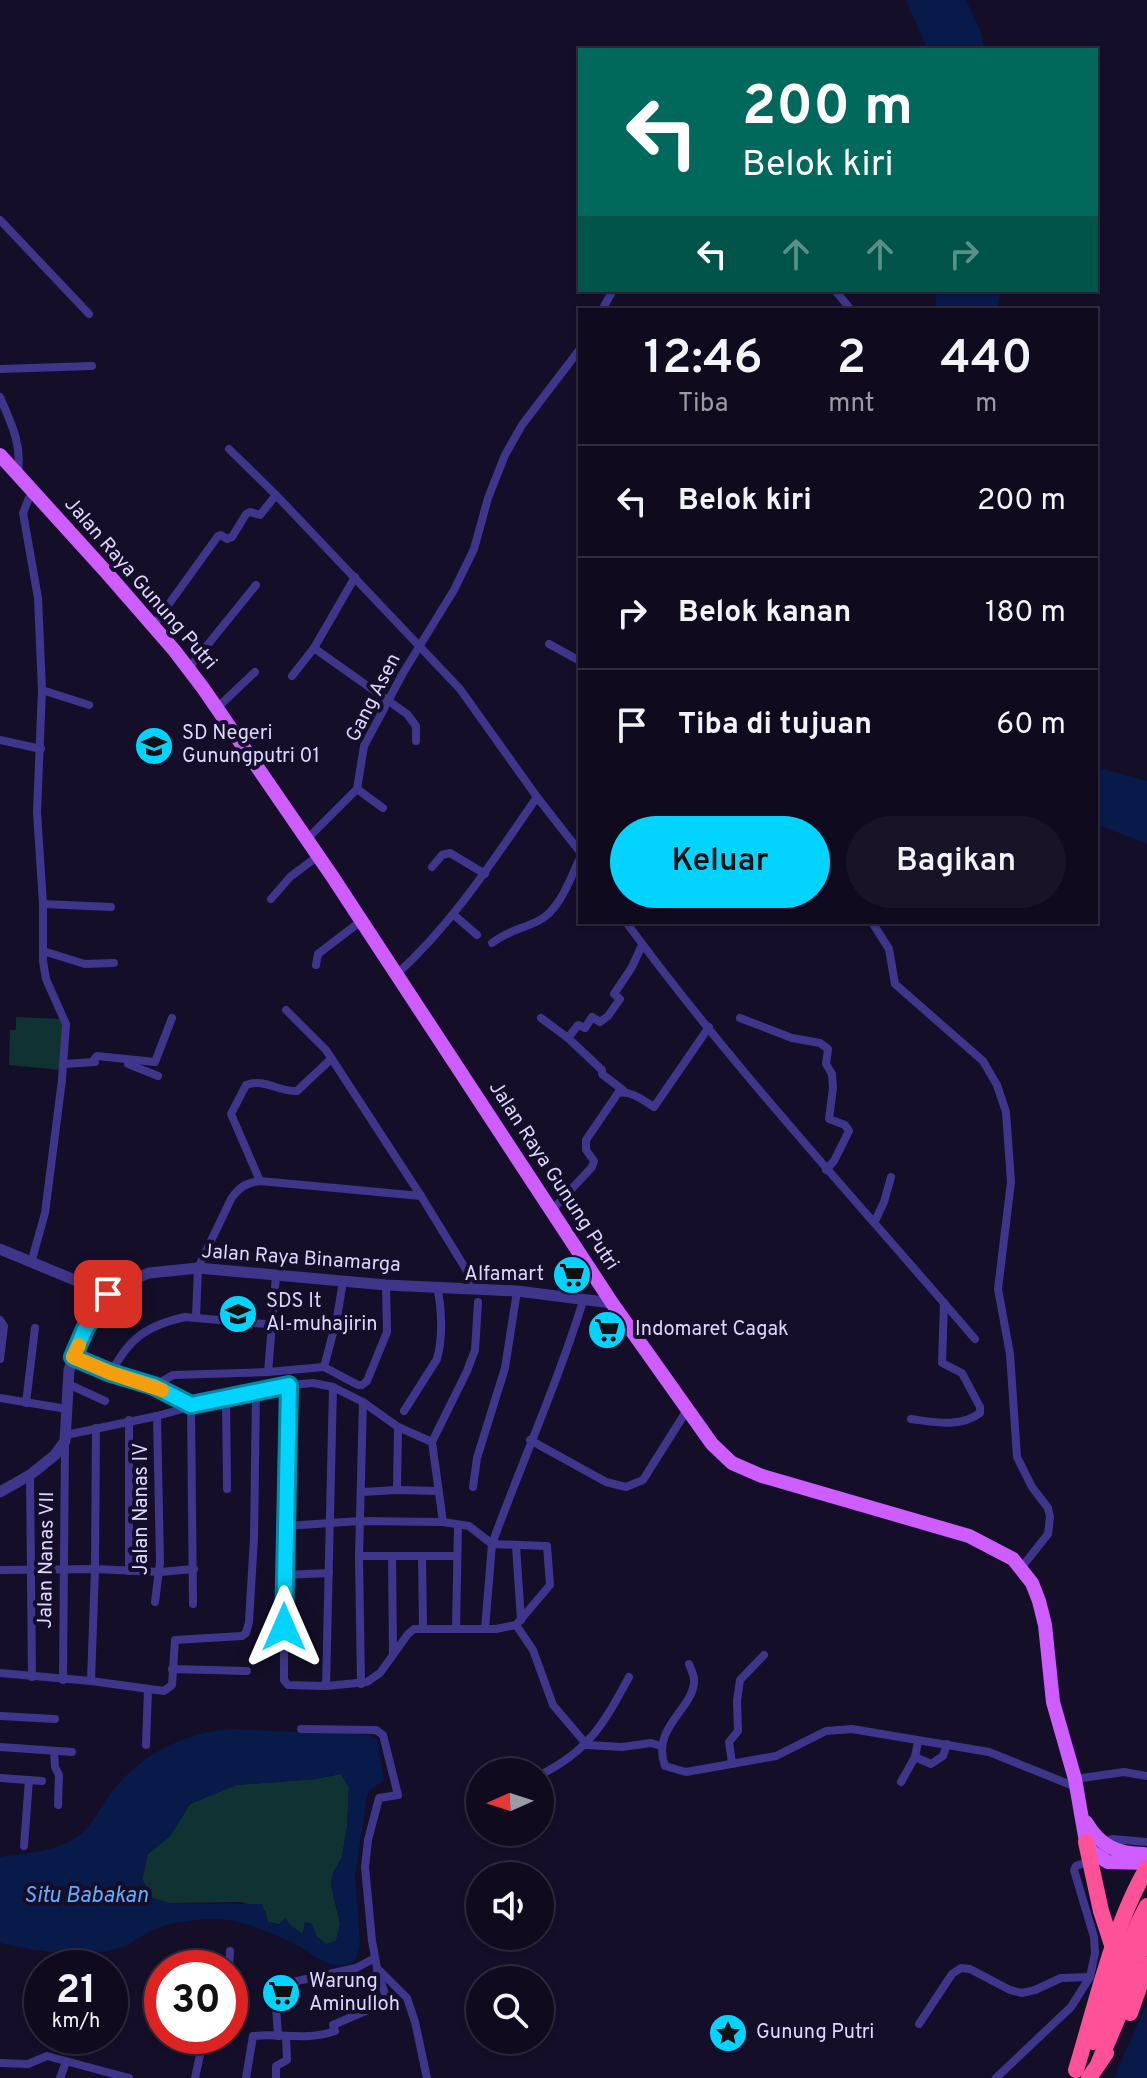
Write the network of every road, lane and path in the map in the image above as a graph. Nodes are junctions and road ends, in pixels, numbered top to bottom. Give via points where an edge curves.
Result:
1 (0, 220) edge
2 (837, 292) edge
3 (849, 308) edge
4 (89, 314) dead end
5 (578, 352) edge
6 (92, 366) dead end
7 (0, 369) edge
8 (0, 397) edge
9 (229, 449) dead end
10 (0, 455) edge
11 (18, 472) junction
12 (34, 493) junction
13 (276, 495) junction
14 (355, 577) junction
15 (256, 585) dead end
16 (153, 626) junction
17 (549, 644) dead end
18 (314, 648) junction
19 (419, 648) junction
20 (578, 660) edge
21 (188, 669) junction
22 (255, 672) dead end
23 (292, 676) dead end
24 (42, 690) junction
25 (388, 701) junction
26 (89, 705) dead end
27 (217, 708) junction
28 (0, 740) edge
29 (416, 741) dead end
30 (41, 749) junction
31 (357, 789) junction
32 (537, 797) junction
33 (383, 808) dead end
34 (307, 839) junction
35 (578, 852) edge
36 (318, 856) junction
37 (578, 859) edge
38 (432, 867) dead end
39 (485, 874) junction
40 (271, 899) dead end
41 (43, 904) junction
42 (111, 907) dead end
43 (454, 915) junction
44 (361, 921) junction
45 (627, 924) edge
46 (873, 924) edge
47 (477, 935) dead end
48 (492, 943) dead end
49 (642, 945) junction
50 (43, 951) junction
51 (114, 963) dead end
52 (316, 965) dead end
53 (396, 975) junction
54 (286, 1010) dead end
55 (172, 1018) dead end
56 (541, 1018) dead end
57 (740, 1018) dead end
58 (709, 1027) junction
59 (568, 1038) junction
60 (331, 1059) junction
61 (92, 1062) junction
62 (64, 1064) junction
63 (158, 1076) dead end
64 (624, 1091) junction
65 (826, 1170) junction
66 (891, 1177) dead end
67 (260, 1181) junction
68 (421, 1196) junction
69 (552, 1210) junction
70 (875, 1221) junction
71 (0, 1249) edge
72 (31, 1263) junction
73 (198, 1268) junction
74 (276, 1276) junction
75 (343, 1281) junction
76 (386, 1285) junction
77 (437, 1287) junction
78 (478, 1289) junction
79 (517, 1291) junction
80 (108, 1294) junction
81 (584, 1298) junction
82 (478, 1302) dead end
83 (612, 1303) junction
84 (944, 1303) junction
85 (196, 1318) junction
86 (0, 1320) edge
87 (272, 1324) junction
88 (35, 1328) dead end
89 (335, 1330) junction
90 (975, 1339) dead end
91 (1, 1353) edge
92 (73, 1357) junction
93 (324, 1367) junction
94 (268, 1372) junction
95 (111, 1373) junction
96 (68, 1384) junction
97 (289, 1385) junction
98 (154, 1386) junction
99 (333, 1387) junction
100 (256, 1393) junction
101 (226, 1397) junction
102 (0, 1398) edge
103 (105, 1401) dead end
104 (363, 1402) junction
105 (26, 1403) junction
106 (191, 1405) junction
107 (67, 1409) junction
108 (688, 1409) junction
109 (404, 1411) dead end
110 (157, 1416) junction
111 (911, 1419) dead end
112 (129, 1420) junction
113 (398, 1427) junction
114 (96, 1428) junction
115 (65, 1438) junction
116 (530, 1440) junction
117 (432, 1442) junction
118 (30, 1475) junction
119 (473, 1487) dead end
120 (227, 1489) dead end
121 (397, 1490) junction
122 (438, 1491) junction
123 (0, 1492) edge
124 (362, 1492) junction
125 (360, 1521) junction
126 (443, 1522) junction
127 (331, 1525) junction
128 (458, 1525) junction
129 (286, 1526) junction
130 (492, 1544) junction
131 (516, 1546) junction
132 (359, 1556) junction
133 (392, 1556) junction
134 (422, 1556) junction
135 (455, 1556) junction
136 (1021, 1568) junction
137 (63, 1569) junction
138 (95, 1569) junction
139 (194, 1569) junction
140 (0, 1570) edge
141 (32, 1570) junction
142 (129, 1571) junction
143 (160, 1572) junction
144 (329, 1573) junction
145 (284, 1575) junction
146 (155, 1602) dead end
147 (193, 1604) dead end
148 (519, 1623) junction
149 (423, 1628) junction
150 (456, 1628) junction
151 (485, 1629) junction
152 (393, 1654) junction
153 (764, 1655) dead end
154 (689, 1664) dead end
155 (172, 1669) junction
156 (247, 1671) dead end
157 (0, 1673) edge
158 (32, 1677) junction
159 (629, 1677) dead end
160 (63, 1680) junction
161 (91, 1681) junction
162 (361, 1684) junction
163 (326, 1686) junction
164 (148, 1689) junction
165 (0, 1716) edge
166 (55, 1719) dead end
167 (301, 1729) dead end
168 (918, 1742) junction
169 (947, 1744) junction
170 (146, 1745) dead end
171 (587, 1745) junction
172 (661, 1746) junction
173 (0, 1747) edge
174 (54, 1751) junction
175 (72, 1752) dead end
176 (915, 1757) junction
177 (732, 1763) junction
178 (554, 1768) edge
179 (1147, 1776) edge
180 (0, 1778) edge
181 (29, 1780) junction
182 (42, 1781) dead end
183 (901, 1782) dead end
184 (1076, 1783) junction
185 (58, 1805) dead end
186 (1093, 1842) junction
187 (1147, 1842) edge
188 (24, 1846) dead end
189 (1147, 1854) edge
190 (1090, 1861) junction
191 (1147, 1866) edge
192 (1147, 1906) edge
193 (1147, 1930) edge
194 (1113, 1949) junction
195 (376, 1963) junction
196 (1147, 1965) edge
197 (1090, 1977) junction
198 (919, 2024) dead end
199 (282, 2036) junction
200 (200, 2054) edge
201 (66, 2062) junction
202 (1099, 2062) junction
203 (0, 2063) edge
204 (1078, 2075) edge
205 (60, 2078) edge
206 (129, 2078) edge
207 (195, 2078) edge
208 (246, 2078) edge
209 (276, 2078) edge
210 (427, 2078) edge
211 (996, 2078) edge

1 - 4 street
2 - 3 street
5 - 19 street, Gang Asen via 505,455 474,549
6 - 7 street
8 - 11 street via 21,455
9 - 13 street
10 - 11 main road, Jalan Raya Gunung Putri
11 - 12 main road, Jalan Raya Gunung Putri
12 - 16 main road, Jalan Raya Gunung Putri
12 - 24 street via 23,513 38,598
13 - 14 street
13 - 16 street via 259,516 246,514 232,537 218,536
14 - 18 street
14 - 19 street
15 - 21 street
16 - 21 main road, Jalan Raya Gunung Putri
17 - 20 street
18 - 23 street
18 - 25 street
19 - 25 street, Gang Asen
19 - 32 street via 460,689
21 - 27 main road, Jalan Raya Gunung Putri
22 - 27 street
24 - 26 street
24 - 30 street
25 - 29 street via 415,723
25 - 31 street, Gang Asen via 364,746
27 - 34 main road, Jalan Raya Gunung Putri
28 - 30 street
30 - 41 street via 37,812
31 - 33 street
31 - 34 street
32 - 35 street
32 - 39 street
34 - 36 main road, Jalan Raya Gunung Putri
36 - 40 street
36 - 44 main road, Jalan Raya Gunung Putri
37 - 48 street via 548,915
38 - 39 street via 450,853
39 - 43 street
41 - 42 street
41 - 50 street
43 - 47 street
43 - 53 street
44 - 52 street via 318,954
44 - 53 main road, Jalan Raya Gunung Putri
45 - 49 street
46 - 136 street via 889,949 895,984 983,1061 1006,1112 1011,1182 998,1289 1010,1354 1017,1457 1050,1517 1048,1534
49 - 58 street
49 - 59 street via 614,994 620,999 608,1016 600,1022 592,1017
50 - 51 street via 85,964
50 - 62 street via 46,979 66,1024
53 - 69 main road, Jalan Raya Gunung Putri
54 - 60 street via 321,1042
55 - 61 street via 155,1062 97,1056
56 - 59 street
57 - 65 street via 828,1049 833,1088 829,1119 849,1131
58 - 64 street via 654,1107
58 - 65 street
59 - 64 street
60 - 67 street via 297,1091 257,1082 246,1085 232,1108 233,1123
60 - 68 street
61 - 62 street
61 - 63 street via 133,1065
62 - 72 street via 45,1213
64 - 69 street via 586,1140 592,1167
65 - 70 street
66 - 70 street
67 - 68 street
67 - 73 street via 238,1189
68 - 78 street
69 - 83 main road, Jalan Raya Gunung Putri
70 - 84 street
71 - 72 street
72 - 80 street
73 - 74 street, Jalan Raya Binamarga
73 - 80 street, Jalan Raya Binamarga via 149,1273
73 - 85 street
74 - 75 street, Jalan Raya Binamarga
74 - 87 street
75 - 76 street, Jalan Raya Binamarga
75 - 89 street
76 - 77 street, Jalan Raya Binamarga
76 - 93 street via 387,1332 367,1381 358,1385
77 - 78 street, Jalan Raya Binamarga
77 - 109 street via 437,1359
78 - 79 street, Jalan Raya Binamarga
79 - 81 street, Jalan Raya Binamarga
79 - 119 street via 505,1368
80 - 92 street
81 - 83 street, Jalan Raya Binamarga
81 - 116 street via 564,1364
82 - 117 street via 475,1350
83 - 108 main road, Jalan Raya Gunung Putri
84 - 90 street
84 - 111 street via 942,1362 962,1373 980,1413 951,1424
85 - 87 street
85 - 95 street via 162,1322 144,1331 123,1351
86 - 91 street
87 - 89 street
87 - 94 street
88 - 105 street
89 - 93 street
92 - 95 street
92 - 96 street
93 - 94 street
94 - 98 street via 173,1375
95 - 98 street
96 - 103 street
96 - 107 street
97 - 99 street
97 - 100 street
97 - 129 street
98 - 106 street
99 - 104 street
99 - 127 street
100 - 101 street
100 - 155 street via 254,1538 246,1633 178,1638
101 - 106 street
101 - 120 street
102 - 105 street
104 - 113 street
104 - 124 street
105 - 107 street
106 - 110 street
106 - 139 street
107 - 115 street
108 - 116 street via 647,1474 626,1487 606,1482
108 - 136 main road, Jalan Raya Gunung Putri via 722,1454 745,1470 969,1536
110 - 112 street
110 - 143 street, Jalan Nanas IV
112 - 114 street
112 - 142 street
113 - 117 street
113 - 121 street
114 - 115 street
114 - 138 street
115 - 118 street via 55,1455
115 - 137 street, Jalan Nanas VII
116 - 130 street
117 - 122 street
118 - 123 street
118 - 141 street
121 - 122 street
121 - 124 street
122 - 126 street
124 - 125 street
125 - 126 street
125 - 127 street
125 - 132 street
126 - 128 street
127 - 129 street
127 - 144 street
128 - 130 street via 475,1528
128 - 135 street
129 - 145 street
130 - 131 street
130 - 151 street
131 - 148 street
131 - 148 street via 547,1546 550,1551 550,1585
132 - 133 street
132 - 162 street
133 - 134 street
133 - 152 street
134 - 135 street
134 - 149 street
135 - 150 street
136 - 184 main road, Jalan Raya Gunung Putri via 1039,1601 1053,1702
137 - 138 street
137 - 141 street
137 - 160 street, Jalan Nanas VII
138 - 142 street
138 - 161 street
139 - 143 street
139 - 147 street
140 - 141 street
141 - 158 street
142 - 143 street
143 - 146 street, Jalan Nanas IV
144 - 145 street
144 - 163 street
145 - 163 street via 285,1682
148 - 151 street
148 - 171 street via 553,1705
149 - 150 street
149 - 152 street via 408,1634
150 - 151 street
152 - 162 street via 380,1673
153 - 177 street via 740,1680 738,1731 728,1747
154 - 172 street via 693,1689
155 - 156 street
155 - 164 street via 168,1690
157 - 158 street
158 - 160 street
159 - 171 street
160 - 161 street
161 - 164 street
162 - 163 street
164 - 170 street
165 - 166 street
167 - 195 street via 376,1730 383,1735 398,1796 379,1798 368,1840 365,1876
168 - 169 street
168 - 176 street
168 - 177 street via 834,1729 776,1756
169 - 176 street via 943,1756 931,1764
169 - 184 street via 989,1752
171 - 172 street
171 - 178 street
172 - 177 street via 665,1766 673,1770
173 - 174 street
174 - 175 street
174 - 185 street
176 - 183 street
179 - 184 street via 1124,1772
180 - 181 street
181 - 182 street
181 - 188 street
184 - 186 main road, Jalan Raya Gunung Putri
186 - 187 street
186 - 189 main road via 1127,1854
186 - 190 highway
186 - 191 main road via 1092,1852 1108,1862
190 - 194 highway
190 - 197 street via 1074,1870 1094,1937
191 - 194 highway
192 - 204 highway
193 - 202 highway
194 - 204 highway
195 - 199 street via 277,1986
195 - 199 street via 384,2003 333,2025 335,2031 306,2038
195 - 210 street via 407,1998
196 - 202 highway via 1118,2036
197 - 198 street via 1061,1978 1022,1993 961,1968
197 - 211 street via 1071,2007
199 - 208 street via 252,2038
199 - 209 street via 287,2060 276,2066
200 - 207 street
201 - 203 street via 47,2056 28,2064
201 - 205 street
201 - 206 street
202 - 204 highway

